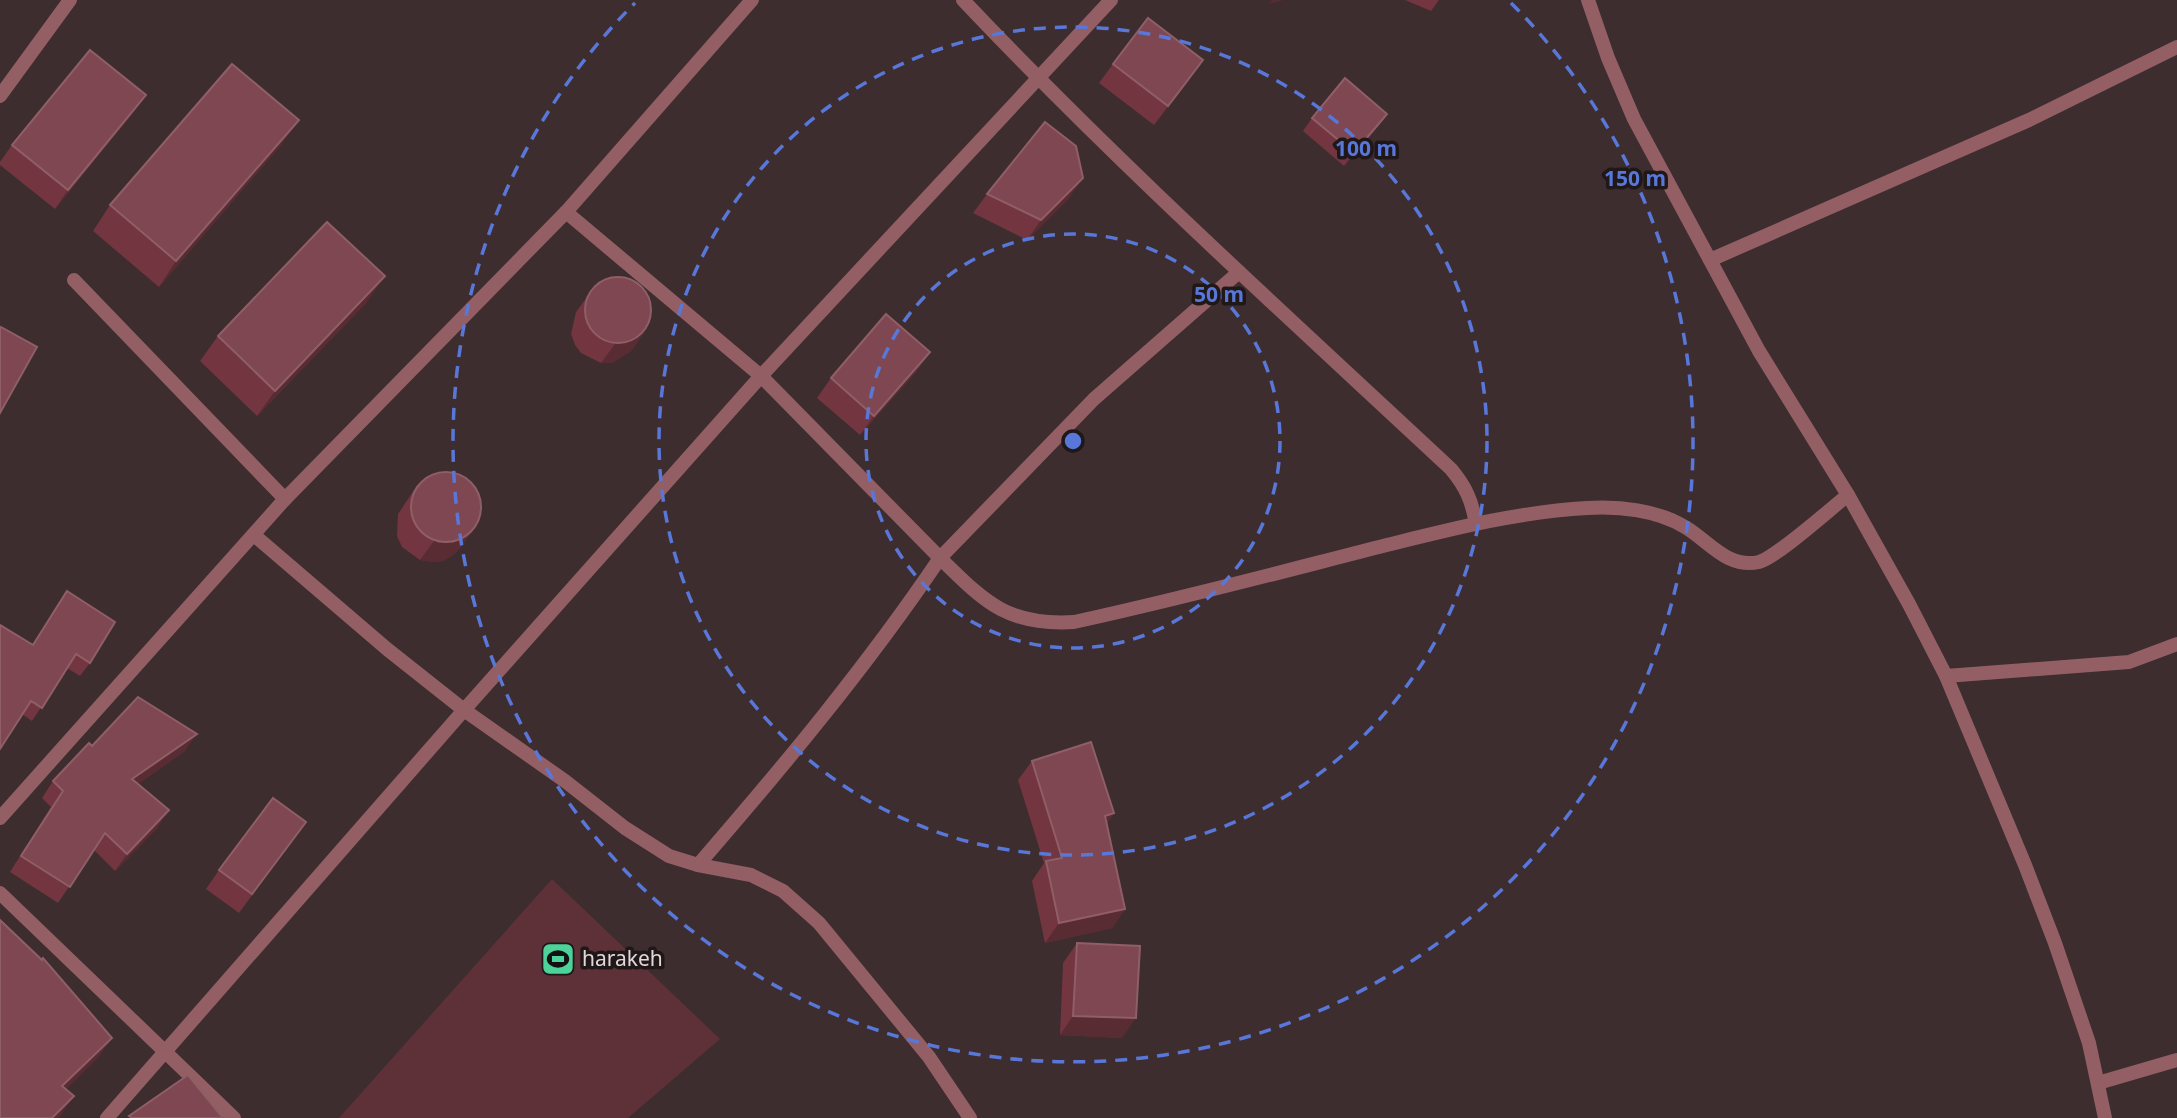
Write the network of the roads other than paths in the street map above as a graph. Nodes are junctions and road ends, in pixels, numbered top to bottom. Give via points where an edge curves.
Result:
1 (56, 0) edge
2 (70, 0) edge
3 (752, 0) edge
4 (963, 0) edge
5 (1111, 0) edge
6 (1588, 0) edge
7 (60, 16) junction
8 (2177, 47) edge
9 (1038, 79) junction
10 (0, 96) edge
11 (566, 212) junction
12 (1710, 260) junction
13 (1239, 272) junction
14 (74, 280) dead end
15 (761, 376) junction
16 (1848, 495) junction
17 (285, 499) junction
18 (1476, 524) junction
19 (254, 535) junction
20 (940, 558) junction
21 (2177, 644) edge
22 (1946, 677) junction
23 (464, 710) junction
24 (0, 818) edge
25 (698, 865) junction
26 (0, 893) edge
27 (166, 1050) junction
28 (2177, 1059) edge
29 (2098, 1083) junction
30 (107, 1118) edge
31 (234, 1118) edge
32 (971, 1118) edge
33 (2105, 1118) edge

1 - 7 street
2 - 7 street
3 - 11 street
4 - 9 street
5 - 9 street
6 - 12 street via 1634,120
7 - 10 street
8 - 12 street via 2029,120
9 - 13 street
9 - 15 street
11 - 15 street
11 - 17 street
12 - 16 street via 1759,351
13 - 18 street via 1451,469 1472,500
13 - 20 street via 1094,399
14 - 17 street
15 - 20 street
15 - 23 street
16 - 18 street via 1775,553 1744,564 1657,514 1608,507 1549,510
16 - 22 street
17 - 19 street
18 - 20 street via 1074,622 1037,622 1003,611 979,597
19 - 23 street
19 - 24 street
20 - 25 street via 812,728
21 - 22 street via 2129,662
22 - 29 street via 2056,943
23 - 25 street via 640,839 669,856
23 - 27 street
25 - 32 street via 751,875 783,891 819,923 929,1057
26 - 27 street
27 - 30 street
27 - 31 street
28 - 29 street
29 - 33 street

